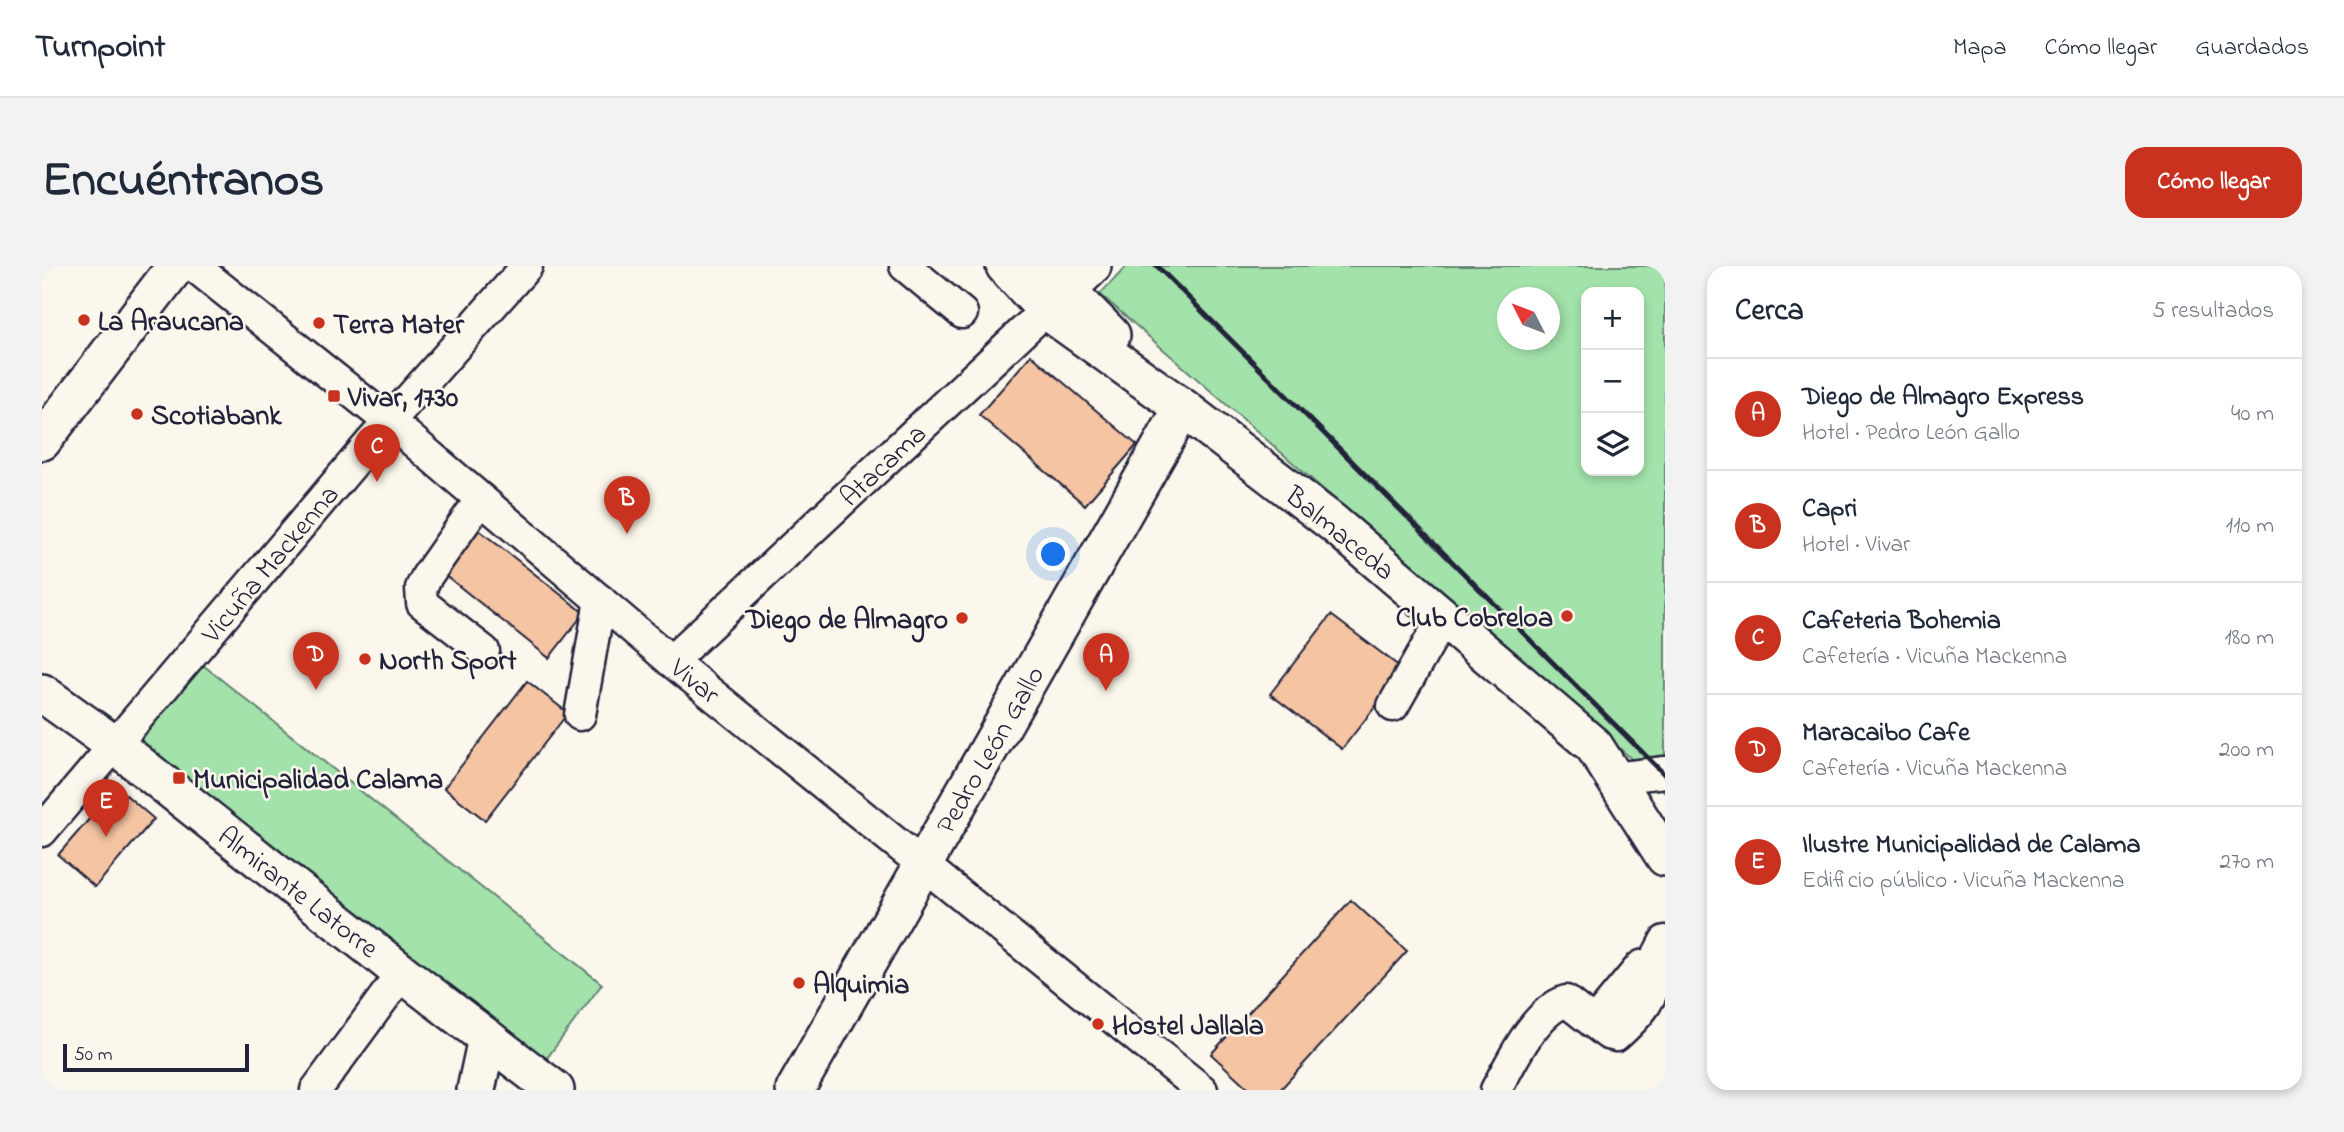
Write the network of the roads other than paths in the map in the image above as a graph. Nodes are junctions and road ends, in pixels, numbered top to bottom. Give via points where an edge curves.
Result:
1 (176, 266) edge
2 (194, 266) edge
3 (527, 266) edge
4 (905, 266) edge
5 (1005, 266) edge
6 (1062, 283) edge
7 (962, 313) dead end
8 (1183, 408) junction
9 (390, 422) junction
10 (42, 441) edge
11 (481, 499) junction
12 (600, 600) junction
13 (1443, 618) junction
14 (484, 651) dead end
15 (671, 661) junction
16 (42, 693) edge
17 (1393, 706) dead end
18 (580, 715) dead end
19 (116, 746) junction
20 (1665, 772) edge
21 (1614, 778) junction
22 (42, 831) edge
23 (1665, 857) edge
24 (923, 865) junction
25 (1659, 951) edge
26 (402, 973) junction
27 (487, 1038) junction
28 (316, 1090) edge
29 (475, 1090) edge
30 (555, 1090) edge
31 (794, 1090) edge
32 (1202, 1090) edge
33 (1496, 1090) edge

1 - 10 main road
2 - 9 street, Vivar
3 - 9 street, Vicuña Mackenna
4 - 7 street
5 - 6 main road, Balmaceda
6 - 8 main road, Balmaceda
6 - 15 street, Atacama
8 - 13 main road, Balmaceda via 1333,523
8 - 24 main road, Pedro León Gallo
9 - 11 street, Vivar
9 - 19 street, Vicuña Mackenna
11 - 12 street, Vivar
11 - 14 street via 421,587 422,603
12 - 15 street, Vivar
12 - 18 street
13 - 17 street
13 - 21 main road, Balmaceda via 1594,746
15 - 24 street, Vivar
16 - 19 main road, Almirante Latorre
19 - 22 street, Vicuña Mackenna
19 - 26 main road, Almirante Latorre
20 - 21 street
21 - 23 main road, Balmaceda
24 - 31 main road, Pedro León Gallo
24 - 32 street, Vivar
25 - 33 street via 1594,1023 1566,1001 1553,1006 1524,1040
26 - 27 main road, Almirante Latorre
26 - 28 street
27 - 29 main road
27 - 30 main road, Almirante Latorre

